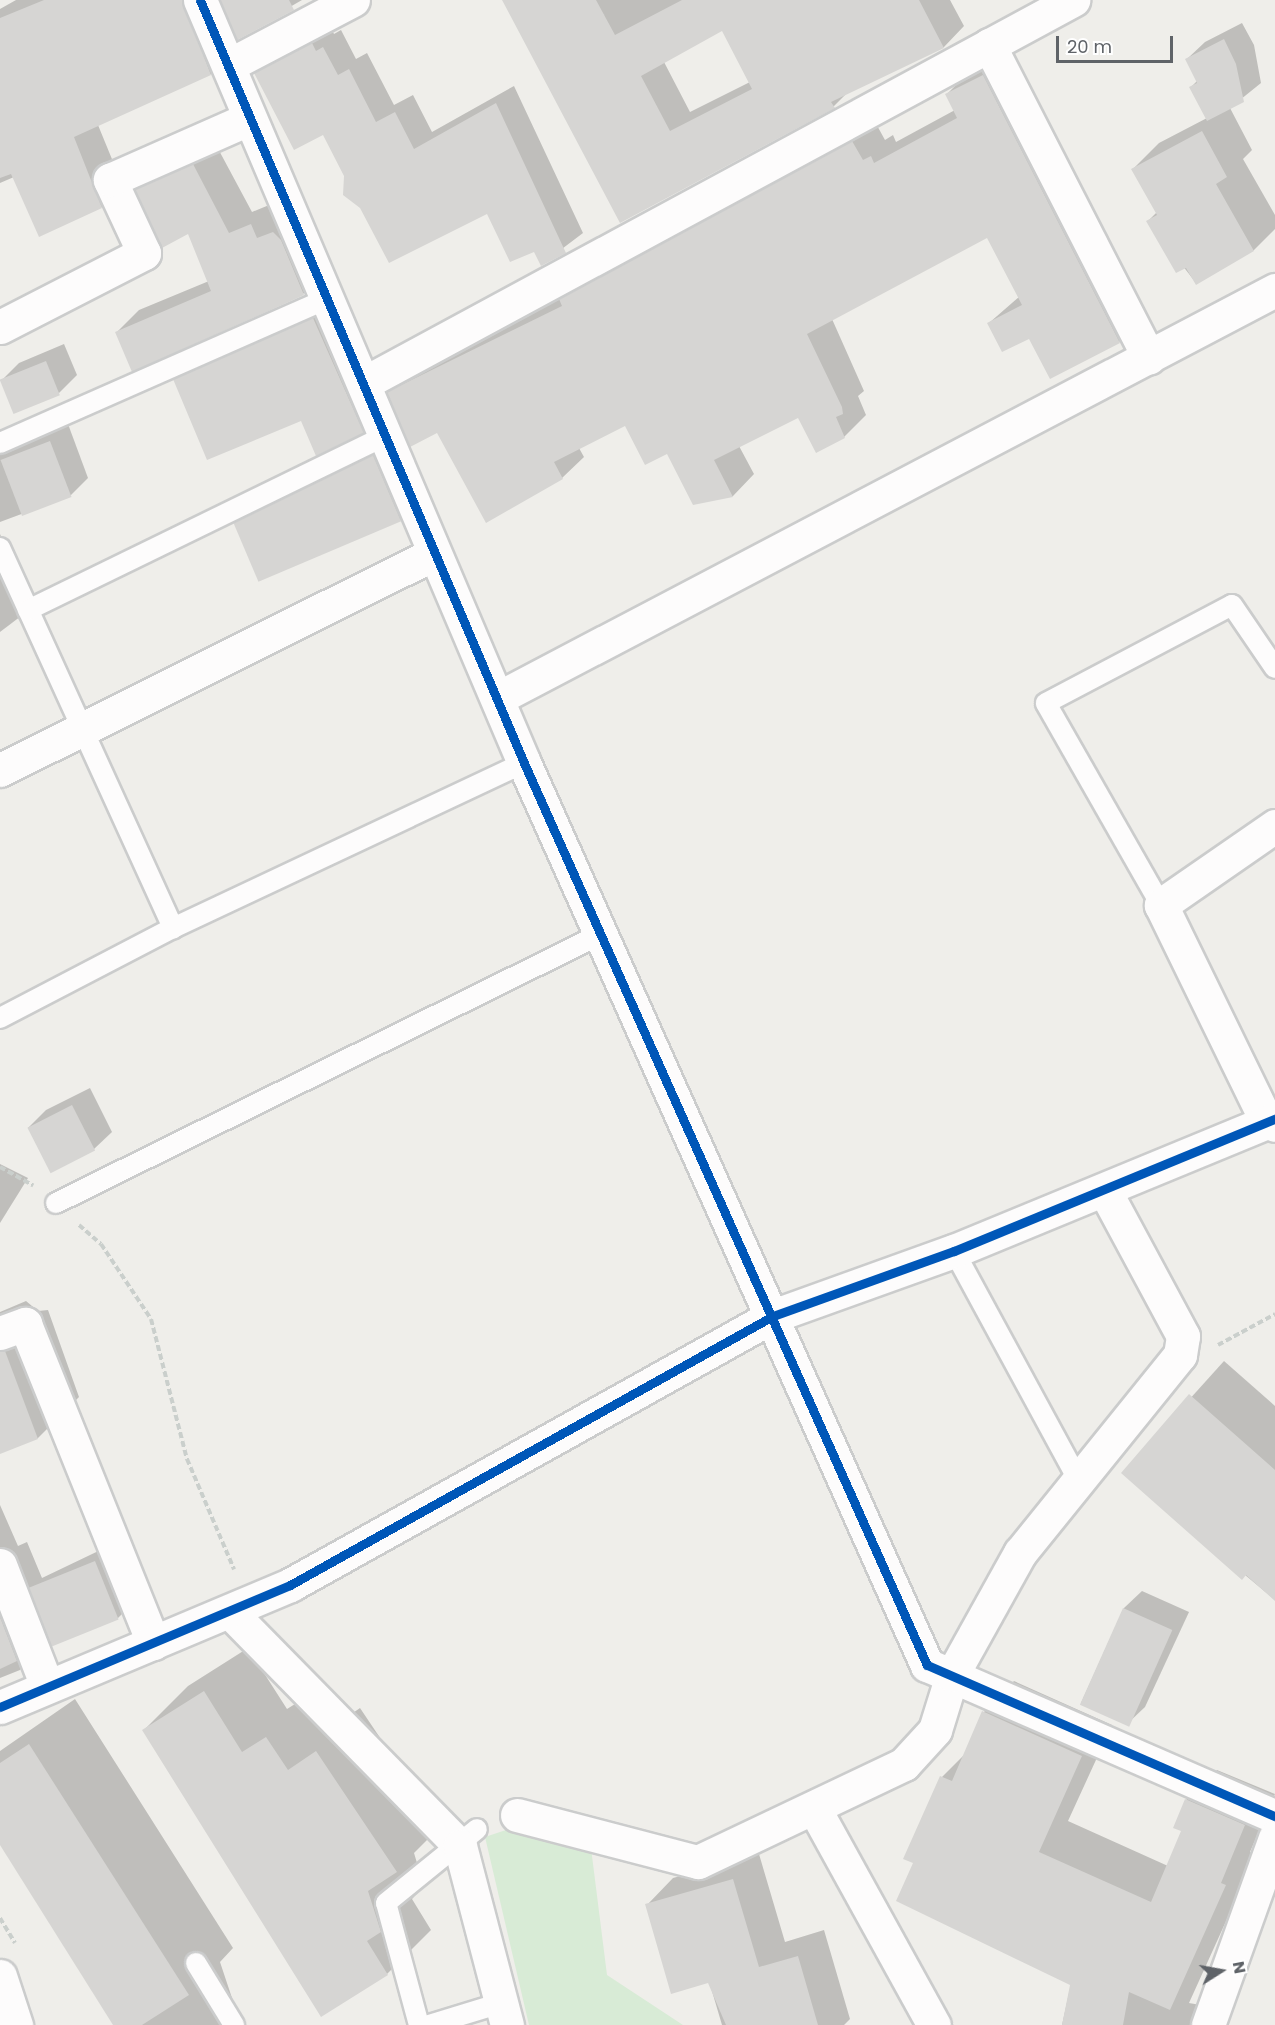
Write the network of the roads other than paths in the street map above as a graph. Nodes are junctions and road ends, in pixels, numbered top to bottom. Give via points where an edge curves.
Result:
1 (200, 0) edge
2 (353, 0) edge
3 (1073, 0) edge
4 (989, 45) junction
5 (229, 65) junction
6 (248, 119) junction
7 (1275, 290) edge
8 (328, 298) junction
9 (0, 327) edge
10 (1149, 357) junction
11 (366, 382) junction
12 (387, 435) junction
13 (0, 443) edge
14 (0, 548) edge
15 (434, 554) junction
16 (28, 610) junction
17 (1275, 668) edge
18 (498, 698) junction
19 (84, 732) junction
20 (524, 763) junction
21 (0, 770) edge
22 (1275, 826) edge
23 (1161, 905) junction
24 (172, 928) junction
25 (602, 934) junction
26 (0, 1018) edge
27 (1272, 1121) edge
28 (1105, 1191) junction
29 (56, 1203) dead end
30 (954, 1251) junction
31 (772, 1316) junction
32 (0, 1333) edge
33 (1077, 1478) junction
34 (0, 1565) edge
35 (230, 1612) junction
36 (153, 1643) junction
37 (952, 1675) junction
38 (47, 1686) junction
39 (0, 1707) edge
40 (814, 1808) junction
41 (518, 1815) dead end
42 (1275, 1816) edge
43 (469, 1838) junction
44 (1275, 1838) edge
45 (196, 1963) dead end
46 (0, 1976) edge
47 (504, 2014) edge
48 (16, 2025) edge
49 (234, 2025) edge
50 (419, 2025) edge
51 (429, 2025) edge
52 (934, 2025) edge
53 (1209, 2025) edge

1 - 5 street
2 - 5 street
3 - 4 street
4 - 10 street
4 - 11 street
5 - 6 street
6 - 8 street
6 - 9 street via 110,180 144,254
7 - 10 street
8 - 11 street
8 - 13 lane
10 - 18 street
11 - 12 street
12 - 15 street
12 - 16 lane
14 - 16 lane
15 - 18 street
15 - 19 street
16 - 19 lane
17 - 23 lane via 1232,605 1046,703
18 - 20 street
19 - 21 street
19 - 24 lane
20 - 24 lane
20 - 25 street
22 - 23 street
23 - 27 street
24 - 26 lane
25 - 29 lane
25 - 31 street
27 - 28 street
28 - 30 street
28 - 33 street via 1183,1336 1180,1355
30 - 31 street
30 - 33 lane
31 - 35 street via 290,1585
31 - 37 street via 927,1665
32 - 36 street via 25,1324
33 - 37 street via 1020,1553
34 - 38 street
35 - 36 street
35 - 43 street
36 - 38 street
37 - 40 street via 935,1730 904,1764
37 - 42 street
38 - 39 street
40 - 41 street via 698,1862
40 - 52 street
43 - 47 street
43 - 50 lane via 386,1903
44 - 53 street
45 - 49 lane
46 - 48 street
47 - 51 lane

